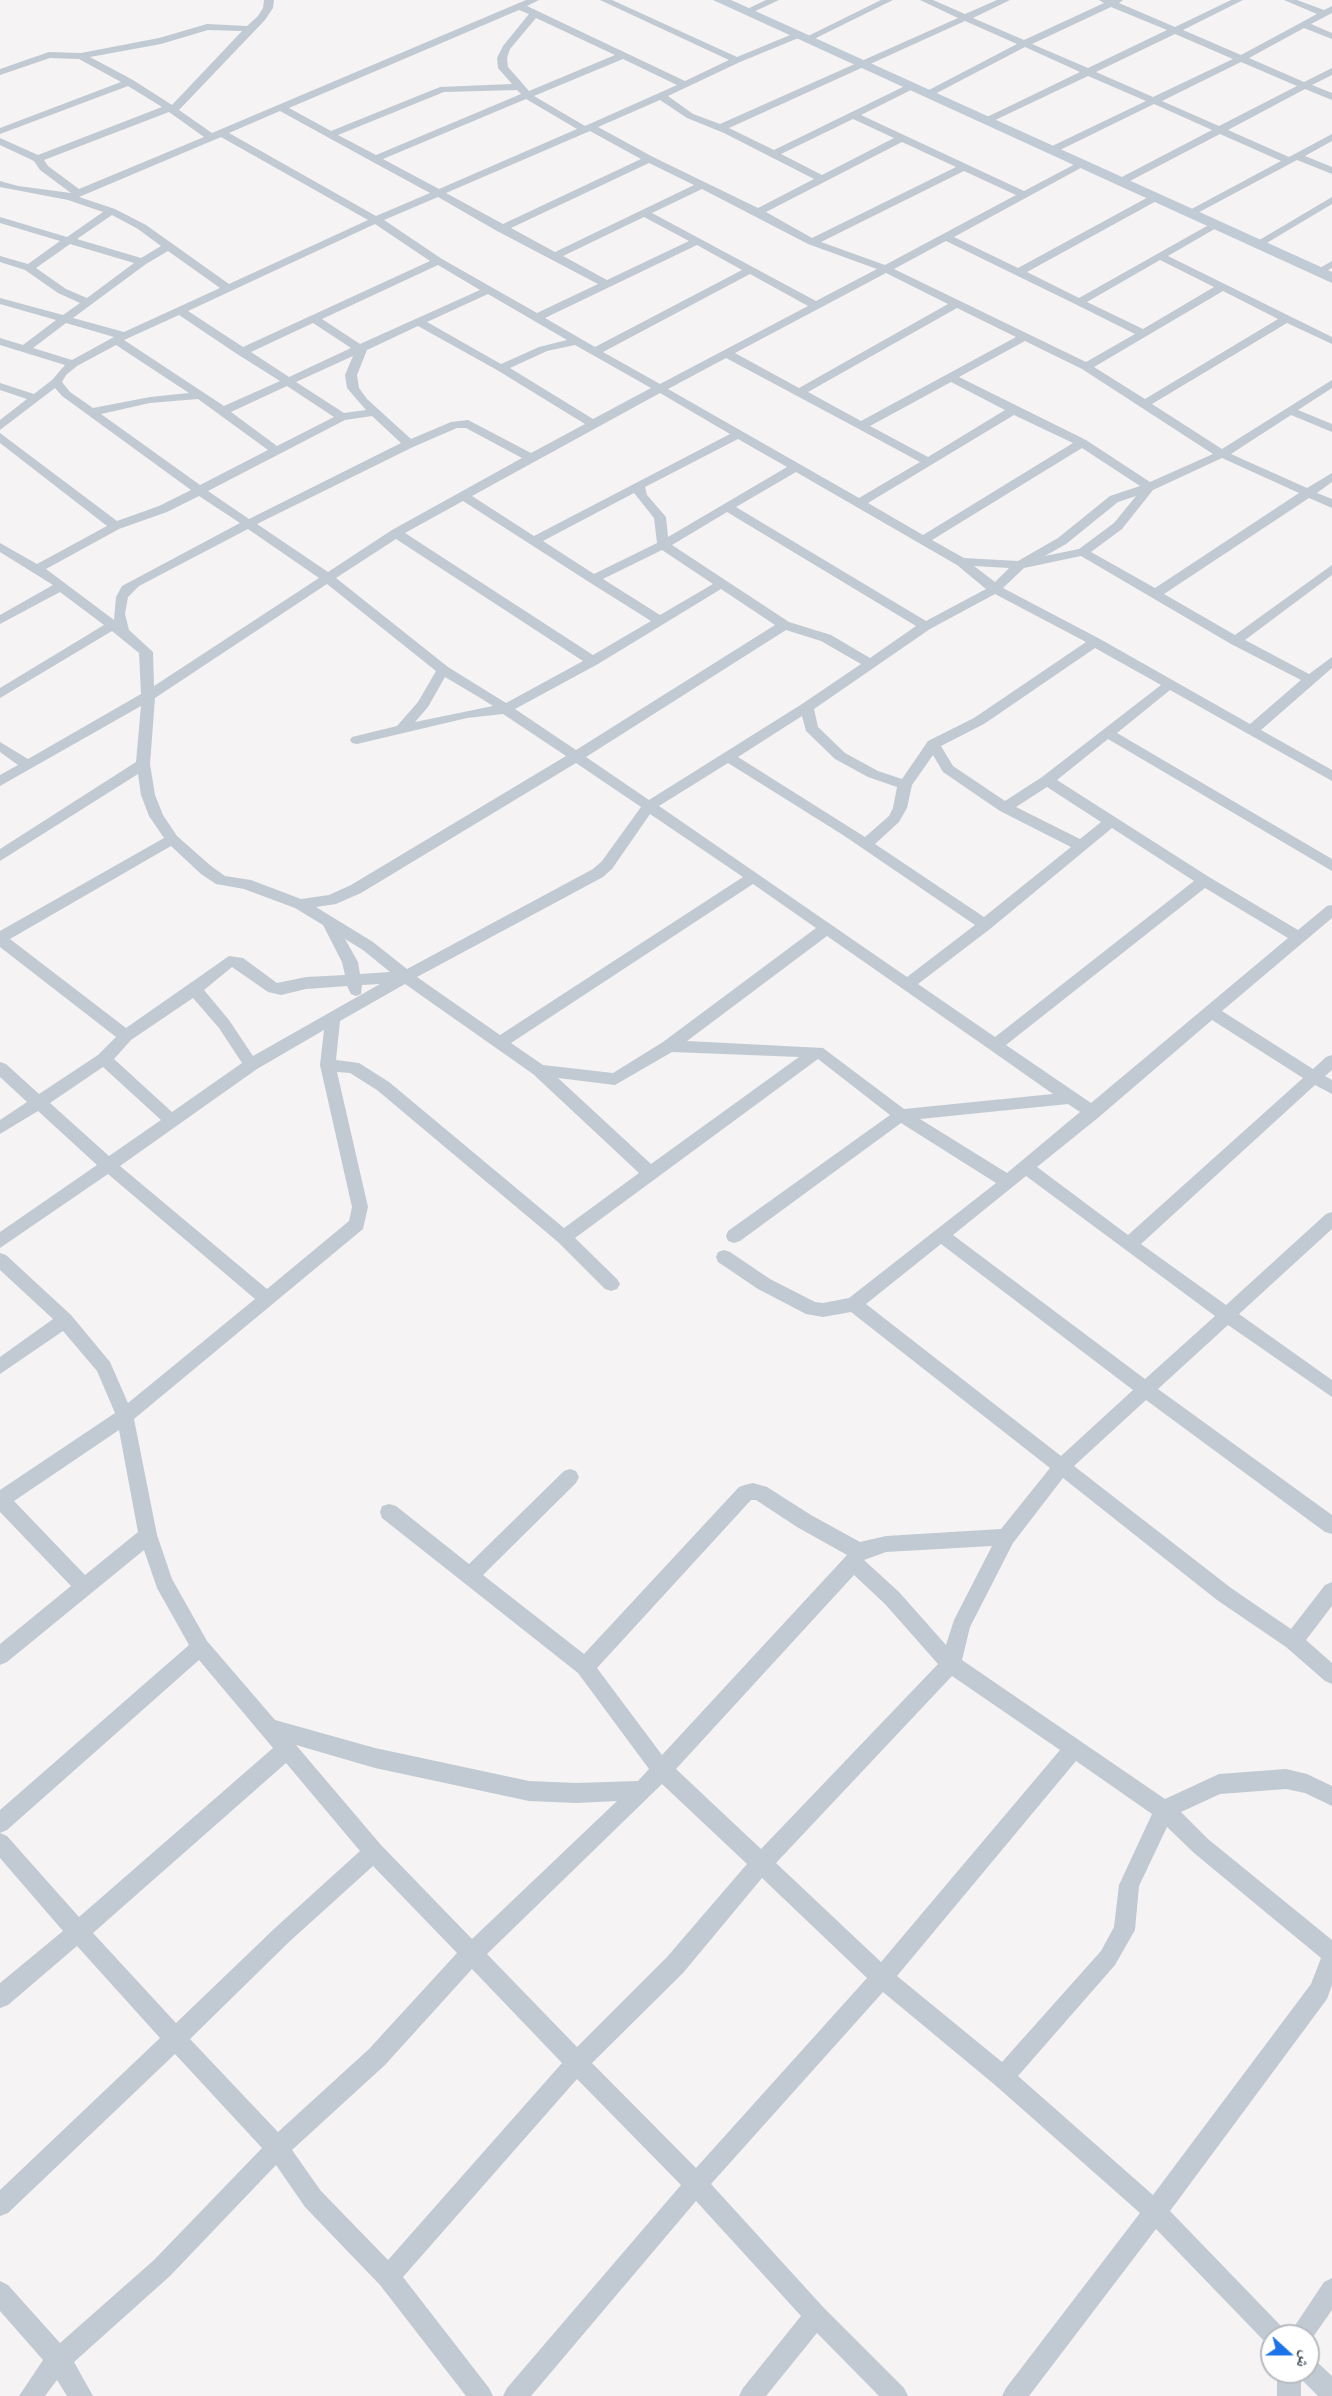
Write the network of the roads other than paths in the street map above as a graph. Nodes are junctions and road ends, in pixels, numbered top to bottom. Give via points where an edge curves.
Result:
1 (269, 0) edge
2 (534, 0) edge
3 (605, 0) edge
4 (720, 0) edge
5 (774, 0) edge
6 (888, 0) edge
7 (926, 0) edge
8 (1005, 0) edge
9 (1238, 0) edge
10 (1288, 0) edge
11 (1112, 1) edge
12 (519, 6) junction
13 (1328, 11) edge
14 (746, 12) junction
15 (535, 13) junction
16 (966, 19) junction
17 (1305, 25) junction
18 (249, 29) junction
19 (1176, 31) junction
20 (1332, 36) edge
21 (802, 37) junction
22 (1024, 44) junction
23 (621, 56) junction
24 (81, 57) junction
25 (1242, 58) junction
26 (737, 60) junction
27 (862, 63) junction
28 (1089, 71) junction
29 (1332, 71) edge
30 (0, 72) edge
31 (130, 82) junction
32 (686, 85) junction
33 (1306, 85) junction
34 (912, 86) junction
35 (518, 87) junction
36 (928, 94) junction
37 (528, 96) junction
38 (661, 96) junction
39 (1332, 97) edge
40 (1153, 102) junction
41 (280, 107) junction
42 (171, 109) junction
43 (853, 115) junction
44 (988, 120) junction
45 (588, 128) junction
46 (720, 128) junction
47 (1218, 130) junction
48 (0, 131) edge
49 (215, 134) junction
50 (331, 134) junction
51 (1332, 136) edge
52 (902, 138) junction
53 (0, 141) edge
54 (1052, 150) junction
55 (774, 154) junction
56 (1292, 158) junction
57 (38, 159) junction
58 (375, 159) junction
59 (649, 159) junction
60 (1083, 164) junction
61 (964, 167) junction
62 (1332, 171) edge
63 (822, 179) junction
64 (1122, 181) junction
65 (0, 184) edge
66 (701, 185) junction
67 (438, 194) junction
68 (74, 195) junction
69 (1024, 195) junction
70 (1156, 197) junction
71 (1332, 200) edge
72 (111, 211) junction
73 (758, 212) junction
74 (645, 213) junction
75 (1190, 214) junction
76 (0, 220) edge
77 (376, 220) junction
78 (1214, 225) junction
79 (501, 229) junction
80 (945, 236) junction
81 (68, 240) junction
82 (698, 241) junction
83 (812, 242) junction
84 (1256, 245) junction
85 (167, 247) junction
86 (555, 256) junction
87 (1160, 256) junction
88 (0, 260) edge
89 (438, 261) junction
90 (142, 262) junction
91 (1332, 264) edge
92 (28, 268) junction
93 (884, 268) junction
94 (750, 270) junction
95 (1019, 272) junction
96 (1318, 272) junction
97 (1332, 278) edge
98 (606, 284) junction
99 (1222, 287) junction
100 (229, 289) junction
101 (489, 290) junction
102 (0, 301) edge
103 (88, 302) junction
104 (1078, 302) junction
105 (957, 303) junction
106 (815, 305) junction
107 (181, 311) junction
108 (538, 317) junction
109 (1287, 318) junction
110 (65, 319) junction
111 (315, 319) junction
112 (418, 322) junction
113 (557, 329) junction
114 (1142, 333) junction
115 (1025, 337) junction
116 (120, 338) junction
117 (0, 341) edge
118 (577, 341) junction
119 (1332, 341) edge
120 (24, 349) junction
121 (543, 349) junction
122 (361, 350) junction
123 (596, 351) junction
124 (241, 352) junction
125 (726, 353) junction
126 (73, 364) junction
127 (1086, 367) junction
128 (501, 368) junction
129 (952, 378) junction
130 (56, 382) junction
131 (288, 382) junction
132 (1332, 382) edge
133 (0, 386) edge
134 (663, 389) junction
135 (800, 392) junction
136 (198, 396) junction
137 (36, 398) junction
138 (1145, 404) junction
139 (1014, 410) junction
140 (1289, 410) junction
141 (223, 411) junction
142 (93, 412) junction
143 (375, 412) junction
144 (342, 417) junction
145 (593, 424) junction
146 (0, 426) edge
147 (861, 426) junction
148 (1332, 428) edge
149 (738, 434) junction
150 (0, 437) edge
151 (1082, 443) junction
152 (410, 444) junction
153 (276, 451) junction
154 (1222, 454) junction
155 (531, 458) junction
156 (927, 461) junction
157 (795, 467) junction
158 (1332, 477) edge
159 (639, 486) junction
160 (1149, 488) junction
161 (201, 490) junction
162 (1309, 492) junction
163 (463, 496) junction
164 (858, 504) junction
165 (1332, 504) edge
166 (729, 508) junction
167 (249, 523) junction
168 (115, 526) junction
169 (396, 533) junction
170 (923, 540) junction
171 (534, 541) junction
172 (663, 545) junction
173 (0, 548) edge
174 (1083, 552) junction
175 (961, 562) junction
176 (1020, 565) junction
177 (37, 569) junction
178 (1330, 573) edge
179 (327, 577) junction
180 (593, 579) junction
181 (723, 583) junction
182 (61, 586) junction
183 (995, 589) junction
184 (1156, 593) junction
185 (0, 620) edge
186 (660, 621) junction
187 (784, 625) junction
188 (925, 626) junction
189 (117, 628) junction
190 (1236, 641) junction
191 (1095, 642) junction
192 (593, 661) junction
193 (1332, 661) edge
194 (869, 663) junction
195 (443, 670) junction
196 (1309, 679) junction
197 (1170, 684) junction
198 (0, 694) edge
199 (148, 696) junction
200 (807, 707) junction
201 (505, 709) junction
202 (402, 729) junction
203 (1252, 730) junction
204 (1107, 733) junction
205 (357, 740) dead end
206 (933, 744) junction
207 (0, 746) edge
208 (726, 756) junction
209 (574, 757) junction
210 (143, 764) junction
211 (28, 765) junction
212 (1332, 776) edge
213 (1047, 780) junction
214 (0, 781) edge
215 (905, 785) junction
216 (648, 807) junction
217 (1005, 808) junction
218 (1110, 822) junction
219 (172, 839) junction
220 (866, 844) junction
221 (1082, 846) junction
222 (0, 856) edge
223 (1332, 866) edge
224 (753, 877) junction
225 (1204, 881) junction
226 (300, 904) junction
227 (1332, 910) edge
228 (329, 922) junction
229 (985, 926) junction
230 (827, 928) junction
231 (0, 938) edge
232 (1299, 938) junction
233 (405, 976) junction
234 (355, 980) junction
235 (908, 984) junction
236 (195, 988) junction
237 (359, 1004) junction
238 (1210, 1011) junction
239 (333, 1017) junction
240 (126, 1036) junction
241 (499, 1043) junction
242 (995, 1045) junction
243 (669, 1046) junction
244 (817, 1052) junction
245 (104, 1059) junction
246 (1332, 1061) edge
247 (252, 1065) junction
248 (328, 1065) junction
249 (0, 1068) edge
250 (539, 1070) junction
251 (1315, 1078) junction
252 (1332, 1088) edge
253 (1069, 1098) junction
254 (39, 1102) junction
255 (1093, 1113) junction
256 (901, 1115) junction
257 (171, 1120) junction
258 (0, 1128) edge
259 (108, 1165) junction
260 (1026, 1167) junction
261 (651, 1174) junction
262 (1008, 1182) junction
263 (1332, 1219) edge
264 (734, 1236) dead end
265 (942, 1236) junction
266 (564, 1237) junction
267 (0, 1241) edge
268 (1129, 1245) junction
269 (724, 1257) dead end
270 (0, 1260) edge
271 (611, 1284) dead end
272 (267, 1299) junction
273 (854, 1304) junction
274 (1228, 1316) junction
275 (65, 1320) junction
276 (0, 1367) edge
277 (1146, 1390) junction
278 (1332, 1390) edge
279 (125, 1416) junction
280 (1062, 1466) junction
281 (570, 1478) dead end
282 (0, 1499) edge
283 (389, 1512) dead end
284 (1332, 1526) edge
285 (148, 1535) junction
286 (1006, 1537) junction
287 (856, 1557) junction
288 (469, 1576) junction
289 (84, 1587) junction
290 (1332, 1591) edge
291 (1293, 1641) junction
292 (200, 1647) junction
293 (0, 1656) edge
294 (951, 1664) junction
295 (585, 1667) junction
296 (1332, 1675) edge
297 (269, 1728) junction
298 (286, 1749) junction
299 (1074, 1749) junction
300 (661, 1768) junction
301 (644, 1790) junction
302 (1332, 1796) edge
303 (1164, 1810) junction
304 (0, 1823) edge
305 (0, 1843) edge
306 (374, 1852) junction
307 (762, 1863) junction
308 (79, 1931) junction
309 (471, 1954) junction
310 (1332, 1955) edge
311 (882, 1977) junction
312 (0, 1997) edge
313 (174, 2037) junction
314 (578, 2064) junction
315 (1003, 2077) junction
316 (277, 2148) junction
317 (696, 2184) junction
318 (0, 2205) edge
319 (1155, 2212) junction
320 (388, 2277) junction
321 (1332, 2290) edge
322 (0, 2293) edge
323 (816, 2316) junction
324 (1263, 2324) edge
325 (1308, 2324) edge
326 (59, 2360) junction
327 (1320, 2381) edge
328 (1332, 2393) edge
329 (31, 2396) edge
330 (81, 2396) edge
331 (481, 2396) edge
332 (515, 2396) edge
333 (751, 2396) edge
334 (896, 2396) edge
335 (1014, 2396) edge

1 - 18 street via 262,18
2 - 12 street
3 - 26 street
4 - 14 street
5 - 14 street
6 - 21 street
7 - 16 street
8 - 16 street
9 - 19 street
10 - 13 street
11 - 19 street
11 - 22 street
12 - 15 street
12 - 41 street
13 - 17 street
14 - 21 street
15 - 23 street
15 - 35 street via 502,58 503,68
16 - 22 street
16 - 27 street
17 - 20 street
17 - 25 street
18 - 24 street via 207,27
18 - 42 street
19 - 25 street
19 - 28 street
21 - 26 street
21 - 27 street
22 - 28 street
22 - 36 street
23 - 32 street
23 - 37 street
24 - 30 street via 49,55
24 - 31 street
25 - 33 street
25 - 40 street
26 - 32 street
27 - 34 street
27 - 46 street
28 - 40 street
28 - 44 street
29 - 33 street
31 - 42 street
31 - 48 street
32 - 38 street
33 - 39 street
33 - 47 street
34 - 36 street
34 - 43 street
35 - 37 street
35 - 50 street via 443,89
36 - 44 street
37 - 45 street
37 - 58 street
38 - 45 street
38 - 46 street via 690,116
40 - 47 street
40 - 54 street
41 - 49 street
41 - 50 street
42 - 49 street
42 - 57 street
43 - 52 street
43 - 55 street
44 - 54 street
45 - 59 street
45 - 67 street
46 - 55 street
47 - 56 street
47 - 64 street
49 - 68 street
49 - 77 street
50 - 58 street
51 - 56 street
52 - 61 street
52 - 63 street
53 - 57 street
54 - 60 street
55 - 63 street
56 - 62 street
56 - 75 street
57 - 68 street
58 - 67 street
59 - 66 street
59 - 79 street
60 - 64 street
60 - 69 street
61 - 69 street
61 - 83 street
63 - 73 street
64 - 70 street
65 - 68 street
66 - 73 street
66 - 74 street
67 - 77 street
67 - 79 street
68 - 72 street
69 - 80 street
70 - 75 street
70 - 95 street
71 - 84 street
72 - 81 street
72 - 85 street via 142,227
73 - 83 street
74 - 82 street
74 - 86 street
75 - 78 street
76 - 81 street
77 - 89 street
77 - 100 street
78 - 84 street
78 - 87 street
79 - 86 street
80 - 93 street
80 - 95 street
81 - 90 street
81 - 92 street
82 - 94 street
82 - 98 street
83 - 93 street
84 - 96 street
85 - 90 street
85 - 100 street
86 - 98 street
87 - 99 street
87 - 104 street
88 - 92 street
89 - 101 street
89 - 111 street
90 - 103 street
91 - 96 street
92 - 103 street via 62,291
93 - 105 street
93 - 106 street
94 - 106 street
94 - 123 street
95 - 104 street
96 - 97 street
98 - 108 street
99 - 109 street
99 - 114 street
100 - 107 street
101 - 108 street
101 - 112 street
102 - 110 street
103 - 110 street
104 - 114 street
105 - 115 street
105 - 135 street
106 - 125 street
107 - 116 street
107 - 124 street
108 - 113 street
109 - 119 street
109 - 138 street
110 - 116 street
110 - 120 street
111 - 122 street
111 - 124 street
112 - 122 street
112 - 128 street
113 - 118 street
113 - 121 street
114 - 127 street
115 - 127 street
115 - 129 street
116 - 126 street
116 - 136 street
117 - 120 street
118 - 121 street
118 - 123 street
120 - 126 street
121 - 128 street
122 - 131 street
122 - 143 street via 351,375 353,388
123 - 134 street
124 - 131 street
125 - 134 street
125 - 135 street
126 - 130 street
127 - 138 street
128 - 145 street
129 - 139 street
129 - 147 street
130 - 137 street
130 - 142 street via 66,394
131 - 141 street
131 - 144 street
132 - 140 street
133 - 137 street
134 - 145 street
134 - 149 street
135 - 147 street
136 - 141 street
136 - 142 street via 150,400
137 - 146 street
138 - 154 street
139 - 151 street
139 - 156 street
140 - 148 street
140 - 154 street
141 - 153 street
142 - 161 street
143 - 144 street
143 - 152 street
144 - 153 street
145 - 155 street
147 - 156 street
149 - 157 street
149 - 159 street
150 - 168 street
151 - 160 street
151 - 170 street
152 - 155 street via 462,423
152 - 167 street
153 - 161 street
154 - 160 street
154 - 162 street
155 - 163 street
156 - 164 street
157 - 164 street
157 - 166 street
158 - 162 street
159 - 171 street
159 - 172 street via 641,496 660,517
160 - 174 street via 1118,526
160 - 176 street via 1114,499 1062,541
161 - 167 street
161 - 168 street via 152,514
162 - 165 street
162 - 184 street
163 - 169 street
163 - 171 street
164 - 170 street
166 - 172 street
166 - 188 street
167 - 179 street
167 - 189 street via 127,589
168 - 177 street
169 - 179 street
169 - 192 street
170 - 175 street
171 - 180 street
172 - 180 street
172 - 181 street
173 - 177 street
174 - 176 street
174 - 184 street
175 - 176 street
175 - 183 street
176 - 183 street
177 - 182 street
178 - 190 street
179 - 195 street
179 - 199 street
180 - 186 street
181 - 186 street
181 - 187 street
182 - 185 street
182 - 189 street
183 - 188 street
183 - 191 street
184 - 190 street
186 - 192 street
187 - 194 street via 826,638
187 - 209 street
188 - 194 street
189 - 198 street
189 - 199 street via 146,652
190 - 196 street
191 - 197 street
191 - 206 street via 1020,696
192 - 201 street
193 - 196 street
194 - 200 street
195 - 201 street
195 - 202 street
196 - 203 street
197 - 203 street
197 - 204 street
199 - 210 street
199 - 211 street
200 - 208 street
200 - 215 street via 811,728 840,756 864,770
201 - 202 street
201 - 209 street
202 - 205 street
203 - 212 street
204 - 213 street
204 - 223 street
206 - 215 street
206 - 217 street via 948,769
207 - 211 street
208 - 216 street
208 - 220 street
209 - 216 street
209 - 226 street via 344,895
210 - 219 street via 156,816
210 - 222 street
211 - 214 street
213 - 217 street
213 - 218 street
215 - 220 street via 894,819
216 - 224 street
216 - 233 street via 607,865 597,873
217 - 221 street
218 - 221 street
218 - 225 street
219 - 226 street via 221,880 246,884
219 - 231 street
220 - 229 street
221 - 229 street
224 - 230 street
224 - 241 street
225 - 232 street
225 - 242 street
226 - 228 street
227 - 232 street
228 - 233 street via 368,946
228 - 234 street
229 - 235 street
230 - 235 street
230 - 243 street
231 - 240 street
232 - 238 street
233 - 234 street
233 - 237 street
233 - 241 street
234 - 236 street via 273,988 238,962 229,961
234 - 237 street
235 - 242 street
236 - 240 street
236 - 247 street
237 - 239 street
238 - 251 street
238 - 255 street
239 - 247 street
239 - 248 street
240 - 245 street
241 - 250 street
242 - 253 street
243 - 244 street
243 - 250 street via 615,1079
244 - 256 street via 843,1067
244 - 261 street
245 - 254 street
245 - 257 street
246 - 251 street
247 - 257 street
248 - 266 street via 363,1072
248 - 272 street via 360,1207 357,1224
249 - 254 street
250 - 261 street
251 - 252 street
251 - 268 street
253 - 255 street
253 - 256 street
254 - 258 street
254 - 259 street
255 - 260 street
256 - 262 street
256 - 264 street
257 - 259 street
259 - 267 street
259 - 272 street
260 - 262 street
260 - 268 street
261 - 266 street
262 - 265 street
263 - 274 street
265 - 273 street
265 - 277 street
266 - 271 street
268 - 274 street
269 - 273 street via 812,1309
270 - 275 street
272 - 279 street
273 - 280 street
274 - 277 street
274 - 278 street
275 - 276 street
275 - 279 street via 104,1367
277 - 280 street
277 - 284 street
279 - 282 street
279 - 285 street
280 - 286 street
280 - 291 street via 1224,1594
281 - 288 street
282 - 289 street
283 - 288 street
285 - 289 street
285 - 292 street via 164,1582
286 - 287 street via 886,1544
286 - 294 street via 961,1626
287 - 294 street
287 - 295 street via 761,1493 746,1493
287 - 300 street
288 - 295 street
289 - 293 street
290 - 291 street
291 - 296 street
292 - 297 street
292 - 304 street
294 - 299 street
294 - 307 street
295 - 300 street
297 - 298 street
297 - 301 street via 375,1758 529,1791
298 - 306 street
298 - 308 street
299 - 303 street
299 - 311 street
300 - 301 street
300 - 307 street
301 - 309 street
302 - 303 street via 1286,1779 1219,1784
303 - 310 street via 1201,1846
303 - 315 street via 1129,1885 1124,1930 1108,1958
305 - 308 street
306 - 309 street
306 - 313 street
307 - 311 street
307 - 314 street via 675,1965
308 - 312 street
308 - 313 street
309 - 314 street
309 - 316 street via 377,2057
310 - 319 street via 1319,1991
311 - 315 street
311 - 317 street
313 - 316 street
313 - 318 street
314 - 317 street
314 - 320 street
315 - 319 street
316 - 320 street via 313,2199
316 - 326 street via 162,2268
317 - 323 street
317 - 332 street
319 - 324 street
319 - 335 street
320 - 331 street
321 - 325 street
322 - 326 street
323 - 333 street
323 - 334 street
326 - 329 street
326 - 330 street
327 - 328 street

